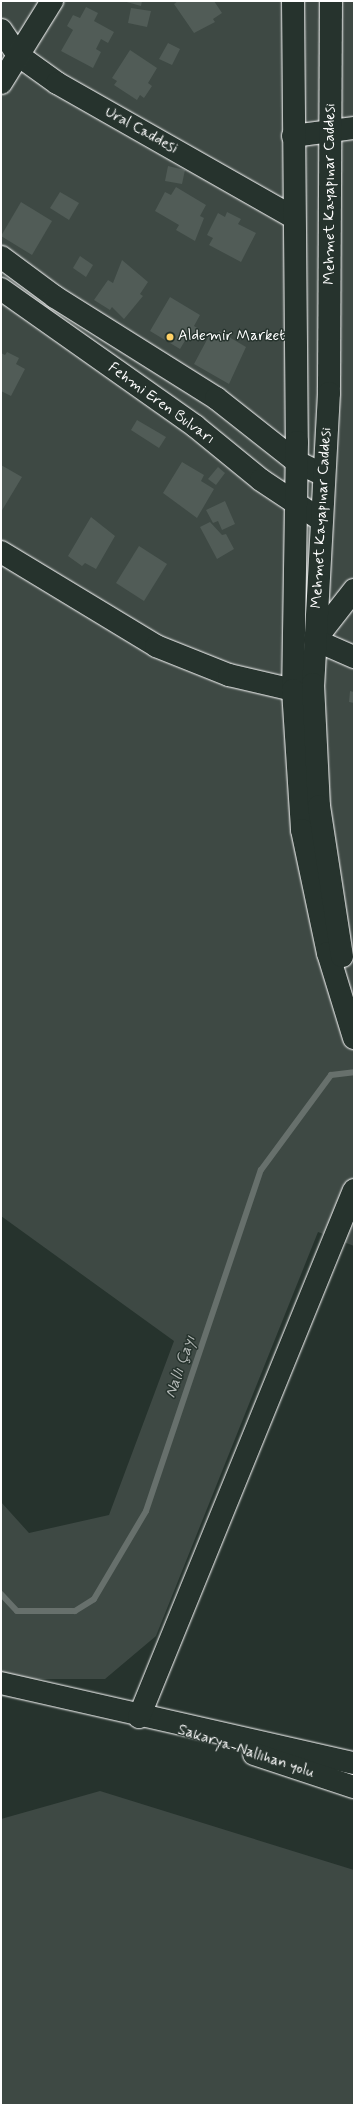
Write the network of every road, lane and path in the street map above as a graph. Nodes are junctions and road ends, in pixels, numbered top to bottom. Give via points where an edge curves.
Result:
1 (52, 1) edge
2 (292, 1) edge
3 (331, 1) edge
4 (1, 30) edge
5 (18, 55) junction
6 (1, 83) edge
7 (354, 128) edge
8 (332, 134) junction
9 (293, 136) junction
10 (294, 217) junction
11 (1, 257) edge
12 (1, 289) edge
13 (296, 462) junction
14 (324, 475) junction
15 (297, 506) junction
16 (321, 520) junction
17 (1, 552) edge
18 (354, 590) edge
19 (315, 640) junction
20 (354, 656) edge
21 (293, 690) junction
22 (354, 1032) edge
23 (354, 1038) edge
24 (354, 1190) edge
25 (1, 1683) edge
26 (139, 1717) junction
27 (354, 1763) edge
28 (354, 1787) edge

1 - 5 main road
2 - 9 main road, Mehmet Kayapınar Caddesi
3 - 8 main road, Mehmet Kayapınar Caddesi
4 - 5 main road, Ural Caddesi
5 - 6 main road
5 - 10 main road, Ural Caddesi via 57,83
7 - 8 main road
8 - 9 main road
8 - 14 main road, Mehmet Kayapınar Caddesi via 329,393
9 - 10 main road, Mehmet Kayapınar Caddesi
10 - 13 main road, Mehmet Kayapınar Caddesi
11 - 13 main road, Fehmi Eren Bulvarı via 55,297 216,398
12 - 15 main road, Fehmi Eren Bulvarı via 195,426
13 - 14 main road, Fehmi Eren Bulvarı
13 - 15 main road, Mehmet Kayapınar Caddesi
14 - 16 main road, Mehmet Kayapınar Caddesi
15 - 16 main road, Fehmi Eren Bulvarı
15 - 21 main road, Mehmet Kayapınar Caddesi
16 - 19 main road, Mehmet Kayapınar Caddesi
17 - 21 main road via 156,646 229,675
18 - 19 main road
19 - 20 main road
19 - 22 main road, Mehmet Kayapınar Caddesi via 313,684 319,806
21 - 23 main road, Mehmet Kayapınar Caddesi via 302,830 328,953
24 - 26 main road
25 - 26 main road, Sakarya-Nallıhan yolu
26 - 27 main road, Sakarya-Nallıhan yolu
26 - 28 main road, Sakarya-Nallıhan yolu

